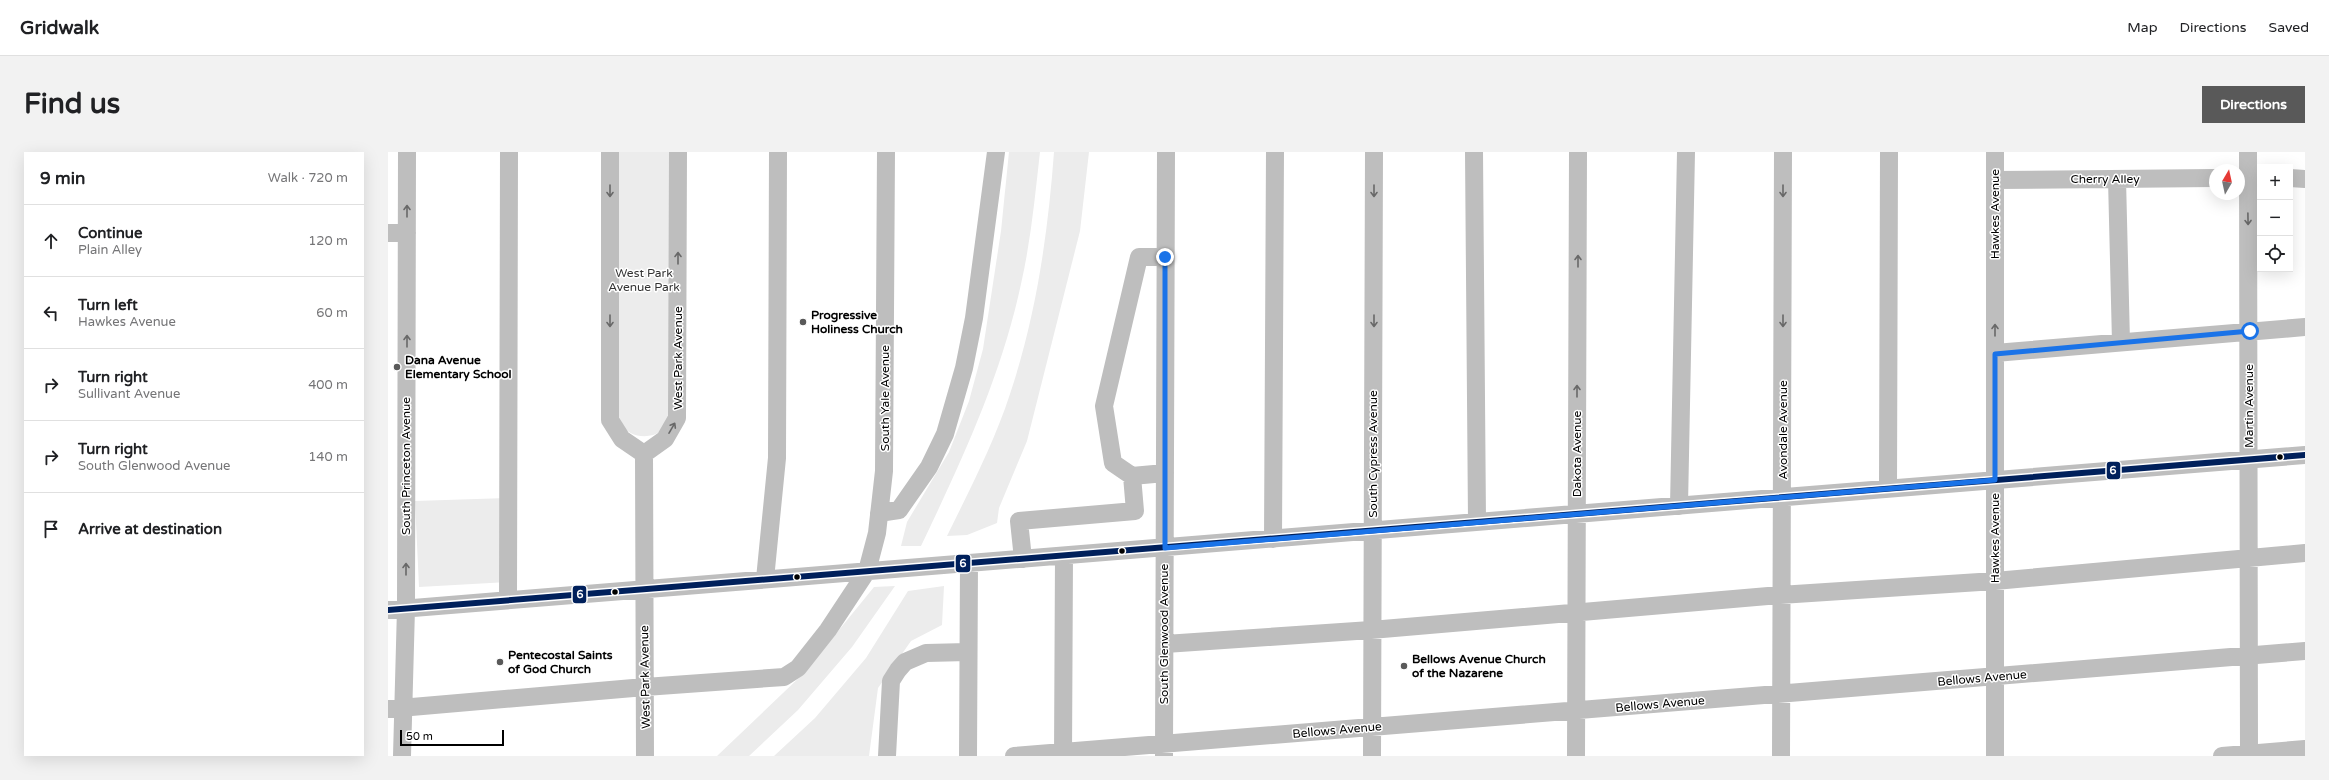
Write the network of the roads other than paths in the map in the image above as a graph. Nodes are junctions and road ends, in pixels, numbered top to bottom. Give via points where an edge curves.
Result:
1 (407, 152) edge
2 (509, 152) edge
3 (610, 152) edge
4 (678, 152) edge
5 (778, 152) edge
6 (886, 152) edge
7 (996, 152) edge
8 (1166, 152) edge
9 (1274, 152) edge
10 (1374, 152) edge
11 (1474, 152) edge
12 (1578, 152) edge
13 (1686, 152) edge
14 (1783, 152) edge
15 (1889, 152) edge
16 (1995, 152) edge
17 (2248, 152) edge
18 (2209, 178) edge
19 (2249, 178) edge
20 (2293, 178) edge
21 (2305, 178) edge
22 (2117, 179) junction
23 (1995, 180) junction
24 (388, 233) edge
25 (407, 233) junction
26 (1165, 257) junction
27 (2305, 327) edge
28 (2250, 331) junction
29 (2120, 342) junction
30 (1995, 354) junction
31 (644, 454) junction
32 (2305, 455) edge
33 (2249, 460) junction
34 (1165, 473) junction
35 (1132, 476) junction
36 (1995, 480) junction
37 (1888, 489) junction
38 (1783, 498) junction
39 (1679, 506) junction
40 (879, 513) junction
41 (1577, 514) junction
42 (1477, 522) junction
43 (1373, 531) junction
44 (1273, 539) junction
45 (1165, 548) junction
46 (2305, 553) edge
47 (1064, 556) junction
48 (2249, 558) junction
49 (1023, 559) junction
50 (969, 563) junction
51 (867, 571) junction
52 (765, 579) junction
53 (1995, 581) junction
54 (644, 589) junction
55 (1780, 595) junction
56 (508, 600) junction
57 (406, 608) junction
58 (388, 610) edge
59 (1575, 613) junction
60 (1371, 630) junction
61 (1164, 644) junction
62 (2305, 651) edge
63 (968, 652) junction
64 (2250, 655) junction
65 (1996, 677) junction
66 (645, 687) junction
67 (1782, 694) junction
68 (396, 708) edge
69 (1576, 711) junction
70 (1372, 727) junction
71 (2305, 749) edge
72 (1164, 750) edge
73 (1063, 754) edge
74 (2249, 755) edge
75 (402, 756) edge
76 (645, 756) edge
77 (887, 756) edge
78 (968, 756) edge
79 (1014, 756) edge
80 (1372, 756) edge
81 (1576, 756) edge
82 (1781, 756) edge
83 (1995, 756) edge
84 (2222, 756) edge

25 -> 1 street, South Princeton Avenue
2 - 56 street
3 -> 31 street via 610,420 622,439
31 -> 4 street, West Park Avenue via 665,439 678,418
5 - 52 street via 777,458
6 - 40 street, South Yale Avenue via 884,471
7 - 40 street via 974,318 964,368 945,434 929,467 899,510
8 - 26 street, South Glenwood Avenue
9 - 44 street
10 -> 43 street, South Cypress Avenue
11 - 42 street
41 -> 12 street, Dakota Avenue
13 - 39 street
14 -> 38 street, Avondale Avenue
15 - 37 street
16 - 23 street, Hawkes Avenue
17 - 19 street, Martin Avenue
18 - 22 street, Cherry Alley
19 -> 28 street, Martin Avenue
20 - 21 street
22 - 23 street, Cherry Alley
22 - 29 street
30 -> 23 street, Hawkes Avenue
24 - 25 street
57 -> 25 street, South Princeton Avenue
26 - 34 street, South Glenwood Avenue
26 - 35 street via 1140,257 1104,406 1112,463
27 - 28 street
28 - 29 street
28 - 33 street, Martin Avenue
29 - 30 street
30 - 36 street, Hawkes Avenue
31 - 54 street, West Park Avenue
32 - 33 street
33 - 36 street
33 - 48 street, Martin Avenue
34 - 35 street
34 - 45 street, South Glenwood Avenue
35 - 49 street via 1135,511 1019,521
36 - 37 street
36 - 53 street, Hawkes Avenue
37 - 38 street
38 - 39 street
38 - 55 street, Avondale Avenue
39 - 41 street
40 - 51 street, South Yale Avenue via 877,533
41 - 42 street
41 - 59 street, Dakota Avenue
42 - 43 street
43 - 44 street
43 - 60 street, South Cypress Avenue
44 - 45 street
45 - 47 street
45 - 61 street, South Glenwood Avenue
46 - 48 street
47 - 49 street
47 - 73 street
48 - 53 street
48 - 64 street, Martin Avenue
49 - 50 street
50 - 51 street
50 - 63 street
51 - 52 street
51 - 66 street, South Yale Avenue via 828,630 798,668 784,678
52 - 54 street
53 - 55 street
53 - 65 street, Hawkes Avenue
54 - 56 street
54 - 66 street, West Park Avenue
55 - 59 street
55 - 67 street, Avondale Avenue
56 - 57 street
57 - 58 street
57 - 68 street, South Princeton Avenue
59 - 60 street
59 - 69 street, Dakota Avenue
60 - 61 street
60 - 70 street, South Cypress Avenue
61 - 72 street, South Glenwood Avenue
62 - 64 street, Bellows Avenue
63 - 77 street via 926,653 905,662 898,670 891,681
63 - 78 street
64 - 65 street, Bellows Avenue
64 - 74 street, Martin Avenue
65 - 67 street, Bellows Avenue
65 - 83 street, Hawkes Avenue
66 - 68 street, South Yale Avenue
66 - 76 street, West Park Avenue
67 - 69 street, Bellows Avenue
67 - 82 street, Avondale Avenue
68 - 75 street, South Princeton Avenue
69 - 70 street, Bellows Avenue
69 - 81 street, Dakota Avenue
70 - 72 street, Bellows Avenue
70 - 80 street, South Cypress Avenue
71 - 74 street
72 - 73 street, Bellows Avenue
73 - 79 street, Bellows Avenue
74 - 84 street

